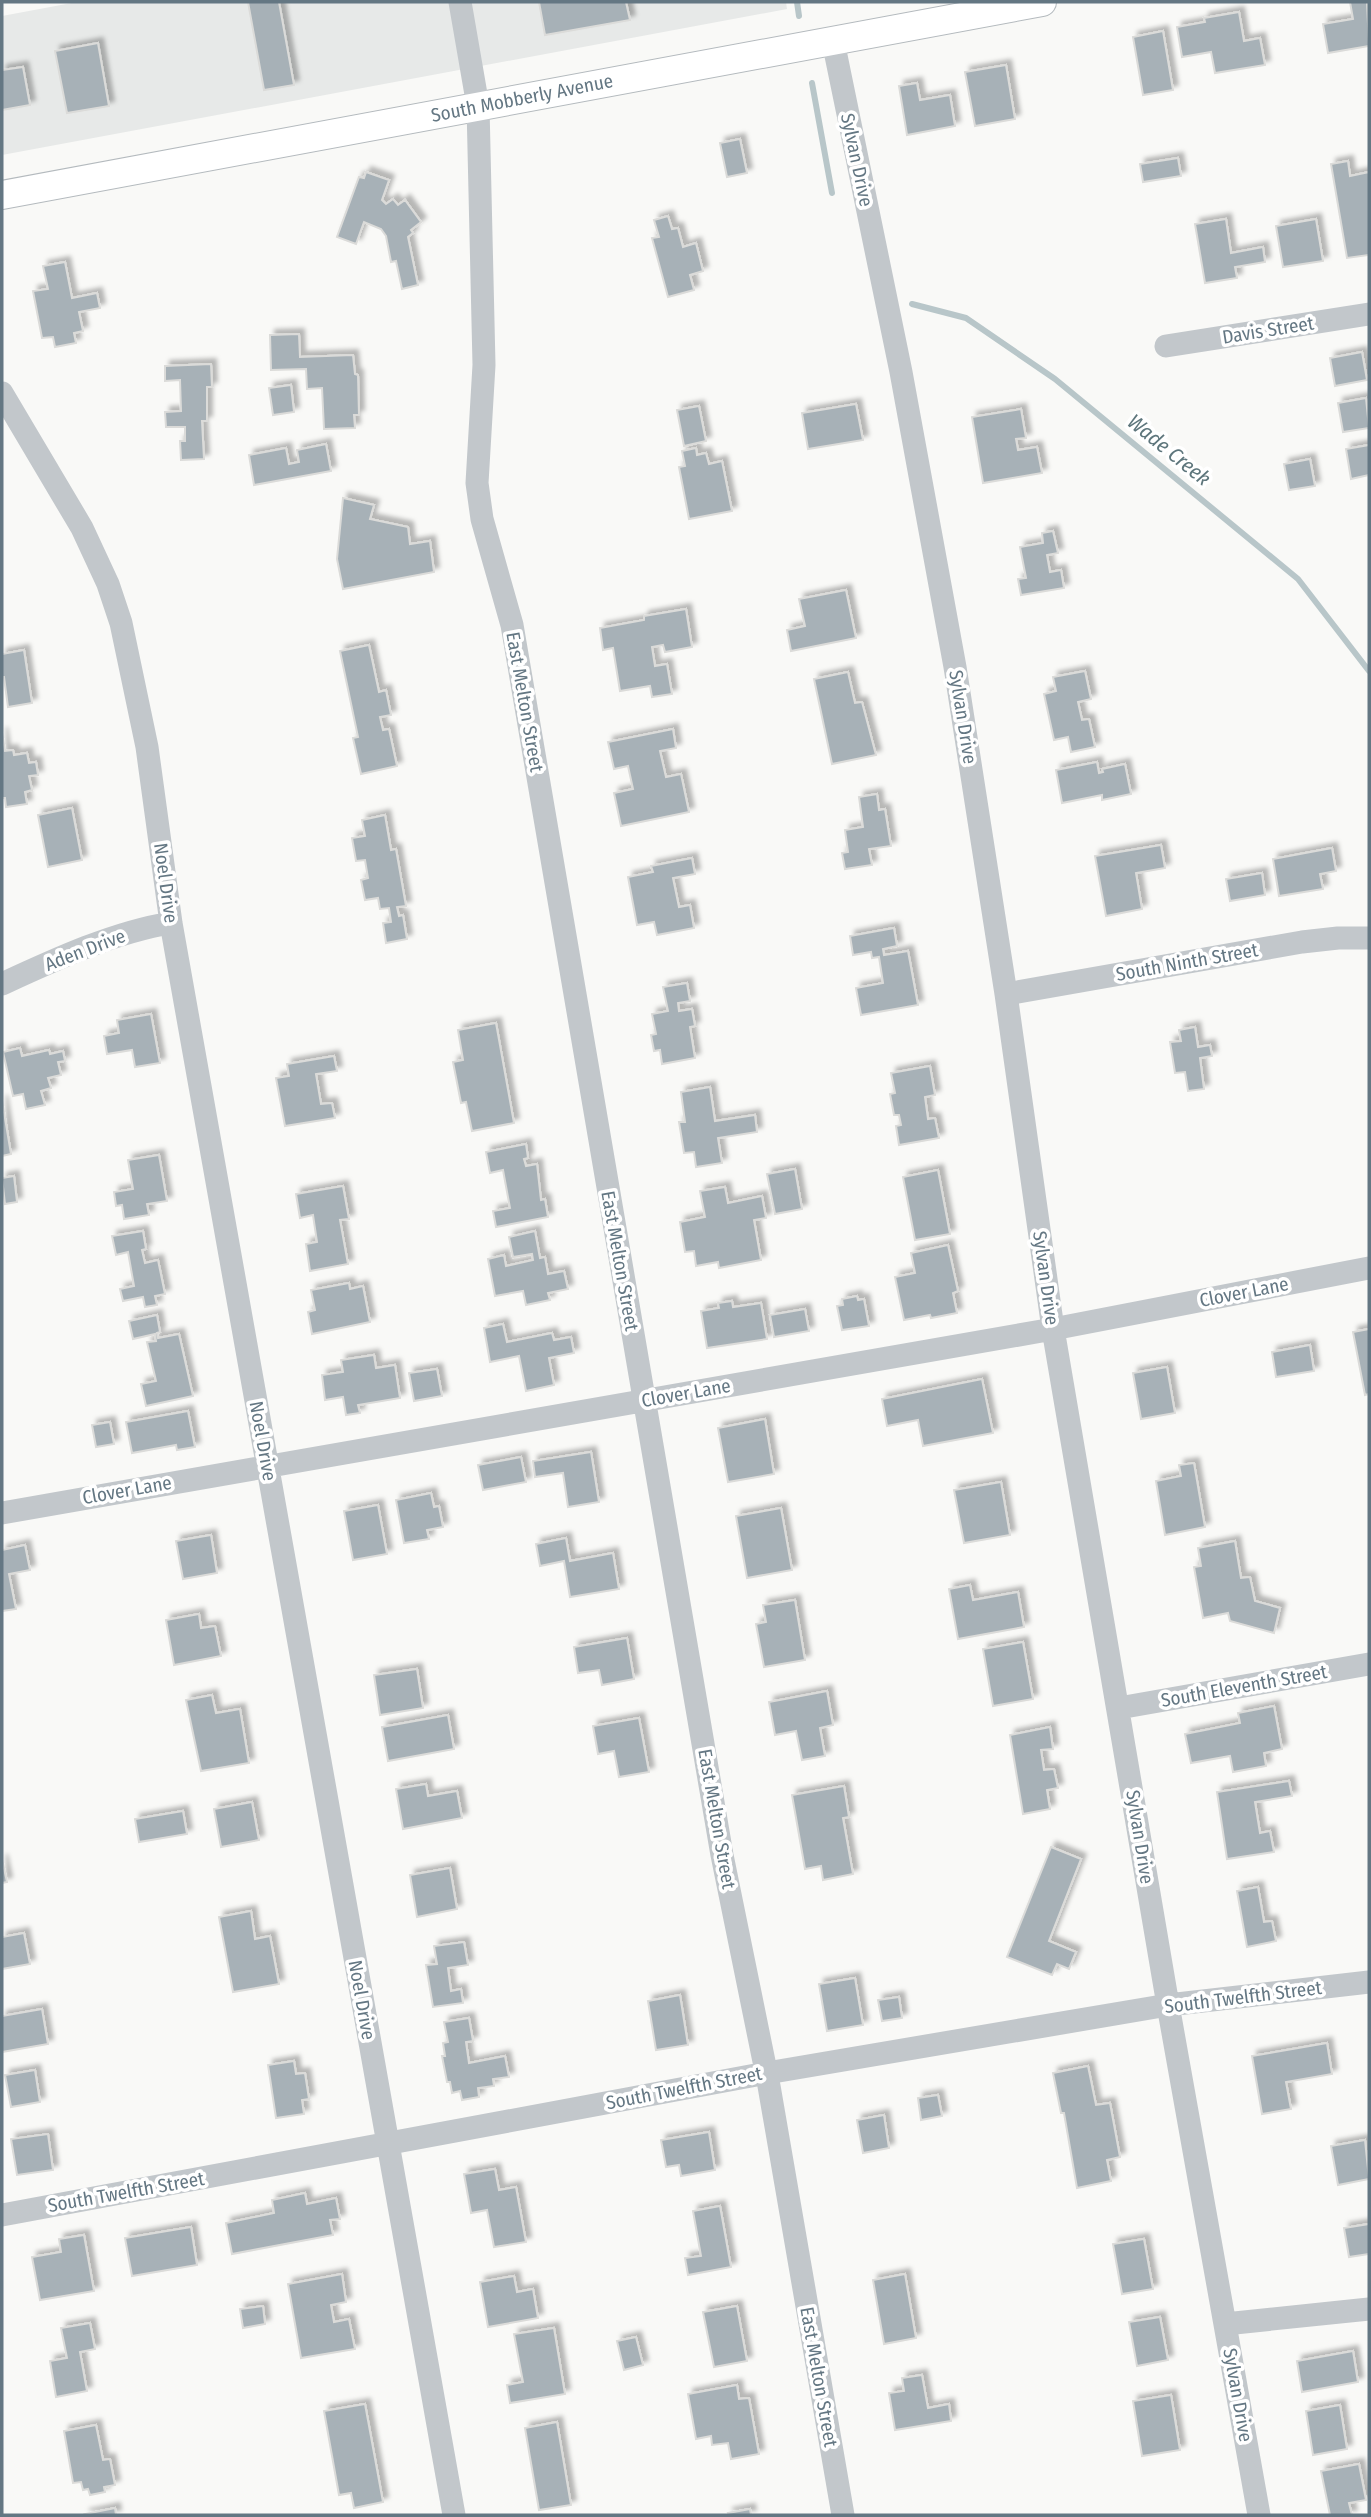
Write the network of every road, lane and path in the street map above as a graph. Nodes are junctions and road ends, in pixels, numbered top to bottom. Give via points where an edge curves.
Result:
1 (460, 2) edge
2 (1042, 2) edge
3 (832, 41) junction
4 (478, 106) junction
5 (2, 195) edge
6 (1369, 314) edge
7 (1166, 346) dead end
8 (2, 393) edge
9 (172, 923) junction
10 (1369, 938) edge
11 (2, 984) edge
12 (1006, 994) junction
13 (1369, 1268) edge
14 (1053, 1329) junction
15 (643, 1401) junction
16 (267, 1465) junction
17 (2, 1513) edge
18 (1369, 1664) edge
19 (1119, 1708) junction
20 (1369, 1982) edge
21 (1168, 2005) junction
22 (767, 2073) junction
23 (388, 2144) junction
24 (2, 2215) edge
25 (1369, 2309) edge
26 (1225, 2324) junction
27 (454, 2515) edge
28 (842, 2515) edge
29 (1259, 2515) edge

1 - 4 street, East Melton Street
2 - 3 main road, South Mobberly Avenue
3 - 4 main road, South Mobberly Avenue
3 - 12 street, Sylvan Drive via 947,619
4 - 5 main road, South Mobberly Avenue
4 - 15 street, East Melton Street via 484,351 478,495 514,638
6 - 7 street, Davis Street
8 - 9 street, Noel Drive via 82,528 121,623 148,758
9 - 11 street, Aden Drive via 138,930
9 - 16 street, Noel Drive
10 - 12 street, South Ninth Street via 1302,942
12 - 14 street, Sylvan Drive
13 - 14 street, Clover Lane
14 - 15 street, Clover Lane
14 - 19 street, Sylvan Drive
15 - 16 street, Clover Lane
15 - 22 street, East Melton Street via 722,1855
16 - 17 street, Clover Lane
16 - 23 street, Noel Drive
18 - 19 street, South Eleventh Street
19 - 21 street, Sylvan Drive
20 - 21 street, South Twelfth Street
21 - 22 street, South Twelfth Street
21 - 26 street, Sylvan Drive
22 - 23 street, South Twelfth Street
22 - 28 street, East Melton Street
23 - 24 street, South Twelfth Street
23 - 27 street, Noel Drive
25 - 26 street
26 - 29 street, Sylvan Drive

